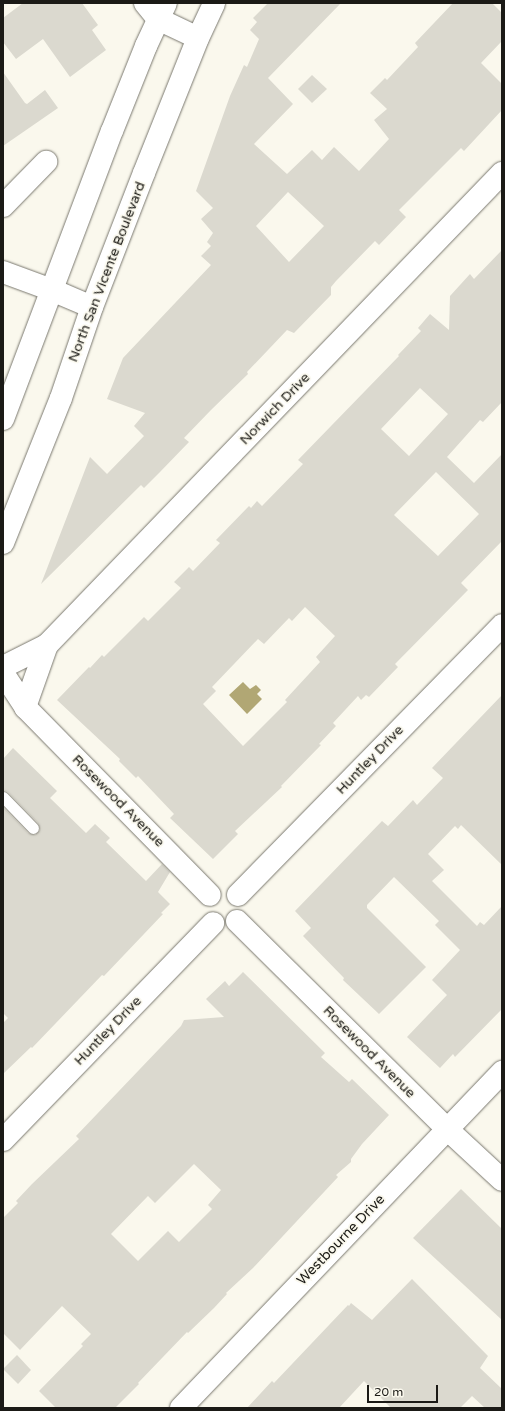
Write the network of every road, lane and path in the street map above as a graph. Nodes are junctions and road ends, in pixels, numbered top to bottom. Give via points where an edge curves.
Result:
1 (214, 3) edge
2 (157, 8) edge
3 (198, 38) junction
4 (46, 162) dead end
5 (502, 173) edge
6 (3, 206) edge
7 (3, 272) edge
8 (52, 290) junction
9 (92, 307) junction
10 (3, 419) edge
11 (3, 543) edge
12 (502, 625) edge
13 (47, 645) junction
14 (3, 668) edge
15 (3, 673) edge
16 (3, 700) edge
17 (25, 707) junction
18 (3, 797) edge
19 (33, 828) dead end
20 (210, 895) junction
21 (238, 895) junction
22 (237, 922) junction
23 (213, 923) junction
24 (502, 1072) edge
25 (447, 1129) junction
26 (3, 1140) edge
27 (502, 1180) edge
28 (181, 1408) edge

1 - 3 street, North San Vicente Boulevard
2 - 3 street
2 - 8 street
3 - 9 street, North San Vicente Boulevard
4 - 6 street
5 - 13 street, Norwich Drive
7 - 8 street
8 - 9 street
8 - 10 street
9 - 11 street, North San Vicente Boulevard via 61,398
12 - 21 street, Huntley Drive
13 - 14 street, Norwich Drive
13 - 17 street, Norwich Drive
15 - 17 street, Rosewood Avenue
16 - 17 street, Rosewood Avenue
17 - 20 street, Rosewood Avenue
18 - 19 lane
20 - 21 street via 221,889 228,889
20 - 23 street via 206,906 208,918
21 - 22 street via 243,906
22 - 23 street via 225,927
22 - 25 street, Rosewood Avenue
23 - 26 street, Huntley Drive
24 - 25 street, Westbourne Drive
25 - 27 street, Rosewood Avenue
25 - 28 street, Westbourne Drive

